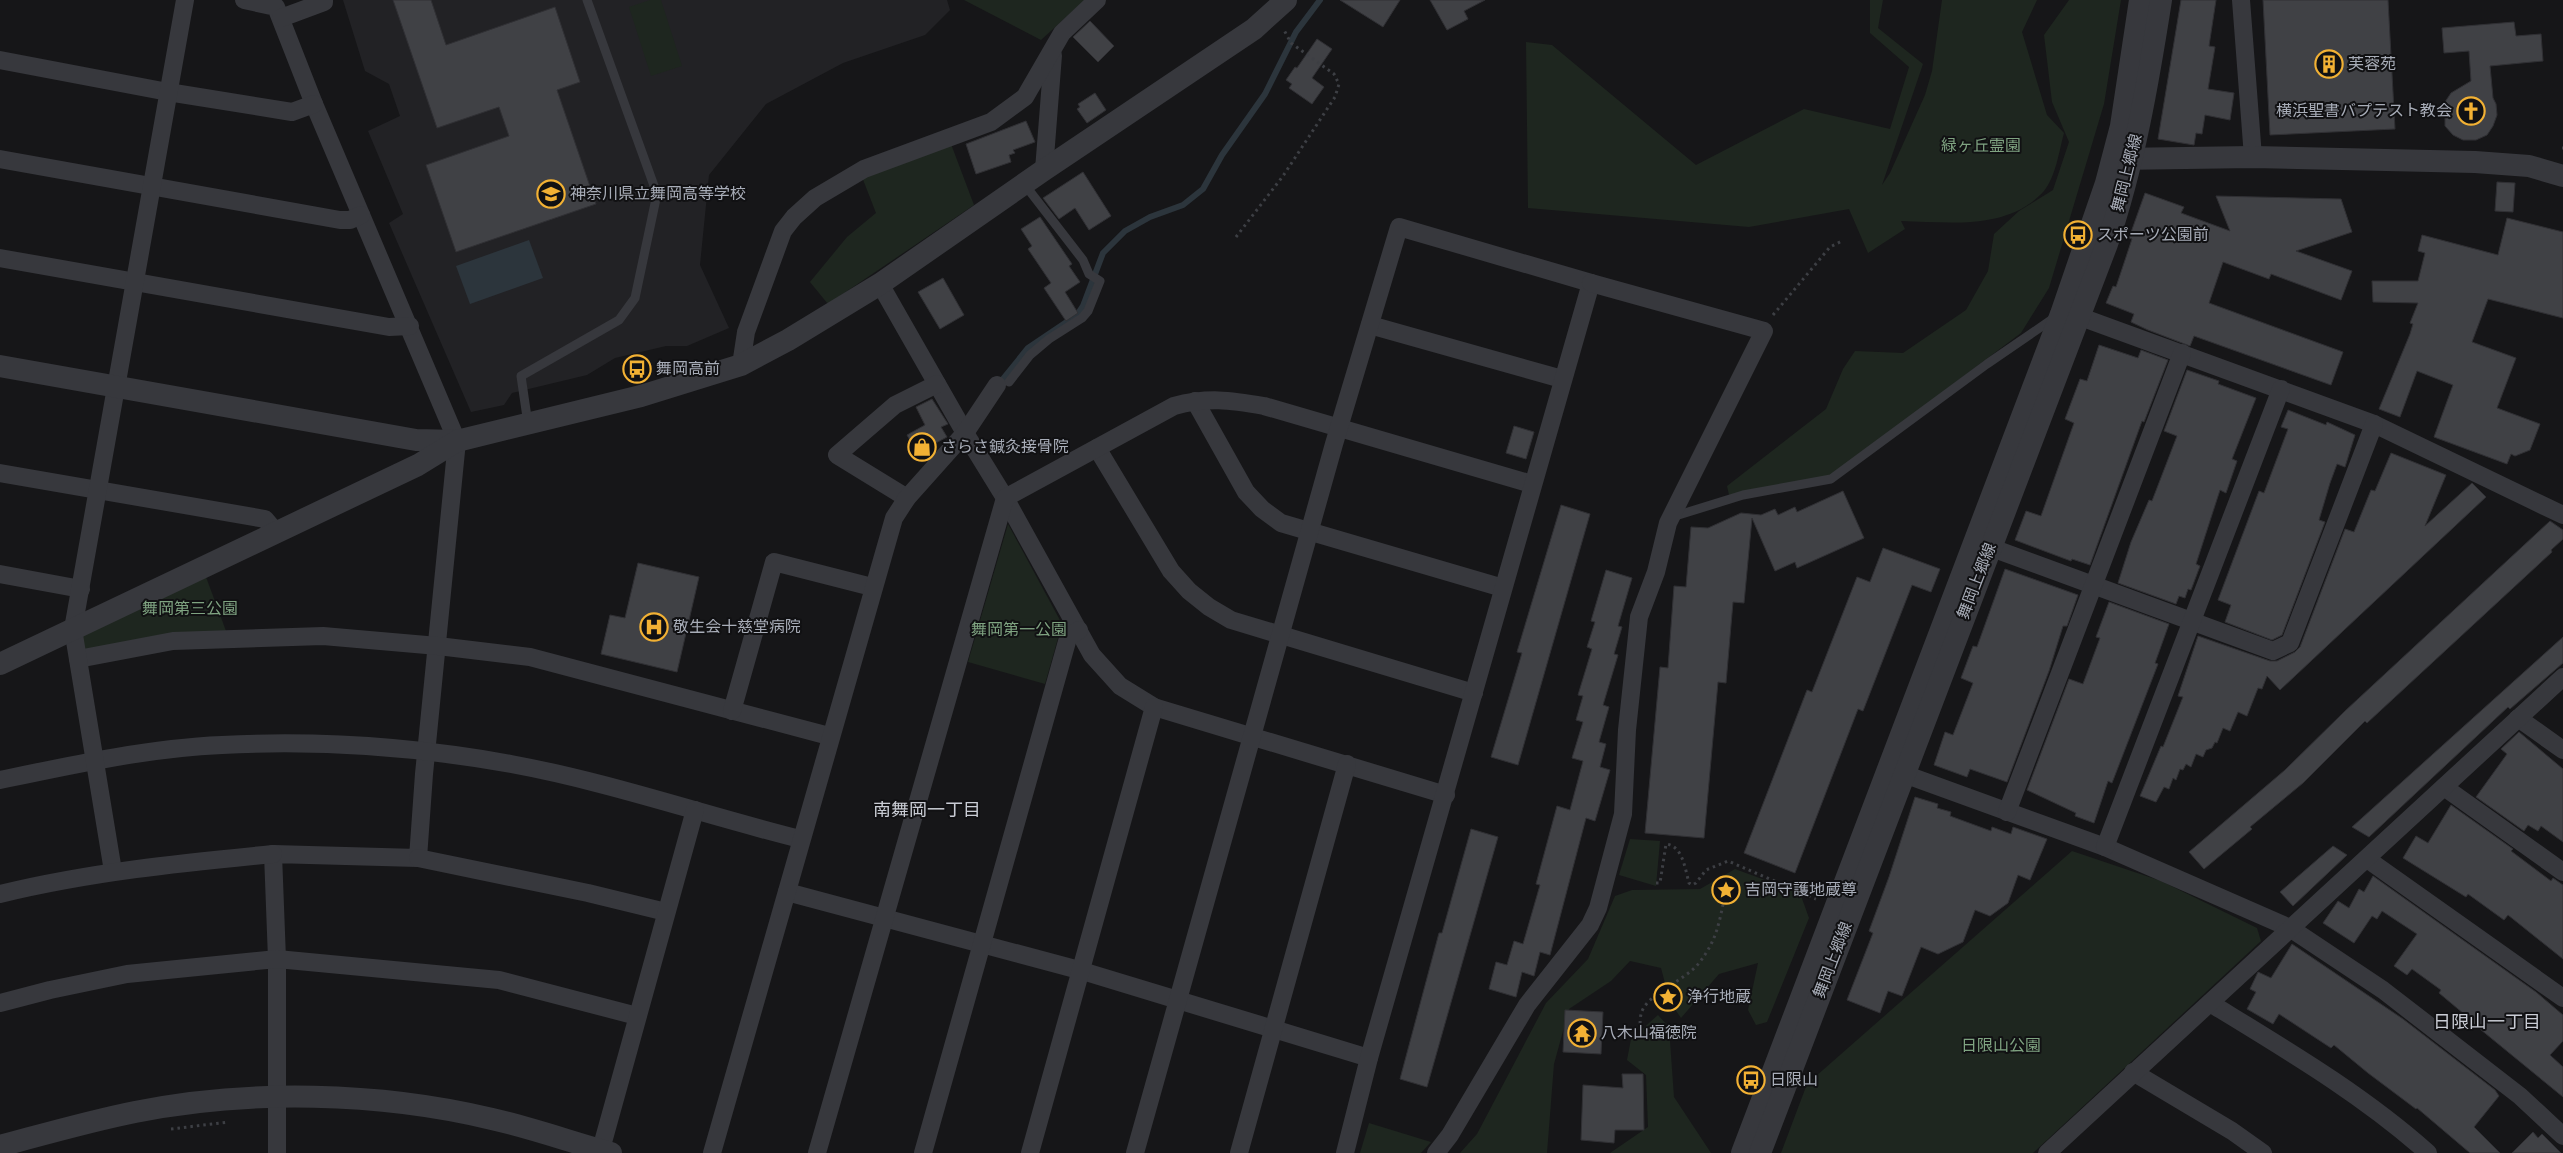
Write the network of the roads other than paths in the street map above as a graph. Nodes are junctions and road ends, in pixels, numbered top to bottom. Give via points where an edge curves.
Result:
1 (185, 0) edge
2 (244, 0) edge
3 (324, 0) edge
4 (587, 0) edge
5 (1097, 0) edge
6 (2140, 0) edge
7 (2161, 0) edge
8 (2241, 0) edge
9 (1280, 6) edge
10 (281, 18) junction
11 (1054, 47) junction
12 (0, 60) edge
13 (168, 92) junction
14 (314, 104) junction
15 (2253, 157) junction
16 (0, 159) edge
17 (2121, 160) junction
18 (1044, 170) junction
19 (2563, 176) edge
20 (1024, 184) junction
21 (151, 186) junction
22 (361, 215) junction
23 (0, 258) edge
24 (134, 281) junction
25 (1591, 283) junction
26 (880, 284) junction
27 (2067, 314) junction
28 (1370, 325) junction
29 (410, 326) junction
30 (2182, 353) junction
31 (741, 364) junction
32 (0, 366) edge
33 (1562, 379) junction
34 (937, 384) junction
35 (1004, 385) joint
36 (117, 386) junction
37 (2281, 389) junction
38 (1195, 401) junction
39 (528, 424) junction
40 (2374, 424) junction
41 (1338, 430) junction
42 (965, 433) junction
43 (457, 441) junction
44 (1097, 448) junction
45 (0, 473) edge
46 (1532, 484) junction
47 (98, 490) junction
48 (907, 498) junction
49 (1005, 498) junction
50 (2563, 515) edge
51 (1672, 517) junction
52 (276, 532) junction
53 (1309, 532) junction
54 (1982, 544) junction
55 (0, 574) edge
56 (872, 586) junction
57 (2095, 586) junction
58 (1503, 588) junction
59 (81, 589) junction
60 (2191, 621) junction
61 (73, 629) junction
62 (1079, 630) junction
63 (1281, 635) junction
64 (438, 646) junction
65 (78, 658) junction
66 (0, 664) edge
67 (2563, 677) edge
68 (1474, 693) junction
69 (1154, 707) junction
70 (732, 711) junction
71 (2518, 718) junction
72 (829, 736) junction
73 (1252, 736) junction
74 (2563, 750) edge
75 (426, 751) junction
76 (95, 760) junction
77 (1347, 764) junction
78 (1895, 771) junction
79 (0, 780) edge
80 (2444, 787) junction
81 (1446, 795) junction
82 (695, 810) junction
83 (2007, 812) junction
84 (800, 839) junction
85 (2105, 847) junction
86 (273, 854) junction
87 (418, 858) junction
88 (2367, 860) junction
89 (113, 871) junction
90 (2563, 872) edge
91 (787, 892) junction
92 (0, 894) edge
93 (666, 912) junction
94 (884, 919) junction
95 (2290, 928) junction
96 (983, 946) junction
97 (277, 958) junction
98 (1079, 970) junction
99 (2563, 998) edge
100 (1178, 1000) junction
101 (0, 1003) edge
102 (2210, 1003) junction
103 (637, 1016) junction
104 (1274, 1029) junction
105 (1369, 1058) junction
106 (2133, 1072) junction
107 (276, 1098) junction
108 (2563, 1136) edge
109 (0, 1146) edge
110 (2058, 1150) edge
111 (604, 1152) edge
112 (278, 1153) edge
113 (712, 1153) edge
114 (817, 1153) edge
115 (923, 1153) edge
116 (1030, 1153) edge
117 (1135, 1153) edge
118 (1239, 1153) edge
119 (1345, 1153) edge
120 (1436, 1153) edge
121 (1742, 1153) edge
122 (1760, 1153) edge
123 (2263, 1153) edge
124 (2428, 1153) edge

1 - 13 street
2 - 10 street via 276,7
3 - 10 street
4 - 39 lane via 657,194 635,298 619,320 521,376
5 - 11 street via 1062,33
6 - 17 street, 舞岡上郷線 via 2121,126
7 - 17 street, 舞岡上郷線 via 2145,101
8 - 15 street
9 - 18 street via 1254,29
10 - 14 street
11 - 18 street
11 - 31 street via 1025,97 991,122 864,169 815,198 794,217 783,231 746,332
12 - 13 street
13 - 14 street via 292,112
13 - 21 street
14 - 22 street
15 - 17 street
15 - 19 street via 2502,163 2529,166
16 - 21 street
17 - 27 street, 舞岡上郷線 via 2106,182
18 - 20 street
20 - 26 street
20 - 35 lane via 1083,260 1089,274 1100,280 1088,312 1030,355
21 - 22 street via 340,220
21 - 24 street
22 - 29 street
23 - 24 street
24 - 29 street via 389,327
24 - 36 street
25 - 28 street via 1399,227
25 - 33 street
25 - 51 street via 1764,331
26 - 31 street via 813,327
26 - 34 street
27 - 30 street
27 - 51 lane via 1987,364 1831,479 1743,495
27 - 54 street, 舞岡上郷線
28 - 33 street
28 - 41 street
29 - 43 street
30 - 37 street
30 - 57 street
31 - 39 street via 641,396
32 - 36 street
33 - 46 street
34 - 42 street
34 - 48 street via 895,405 838,455
35 - 42 street
36 - 43 street via 416,440
36 - 47 street
37 - 40 street
37 - 60 street
38 - 41 street via 1224,399 1264,406
38 - 44 street via 1174,406
38 - 53 street via 1246,492 1281,523
39 - 43 street
40 - 50 street
40 - 60 street via 2290,643 2273,651
41 - 46 street
41 - 53 street
42 - 48 street
42 - 49 street
43 - 52 street via 418,465
43 - 64 street
44 - 49 street
44 - 63 street via 1171,570 1188,591 1231,620
45 - 47 street
46 - 58 street
47 - 52 street via 265,519
47 - 59 street
48 - 56 street via 894,518
49 - 62 street
49 - 94 street
51 - 120 street via 1639,617 1623,814 1598,908 1590,925 1527,1005
52 - 61 street
53 - 58 street
53 - 63 street
54 - 57 street
54 - 78 street, 舞岡上郷線
55 - 59 street
56 - 70 street via 774,562
56 - 72 street
57 - 60 street
57 - 83 street
58 - 68 street
59 - 61 street
60 - 85 street
61 - 65 street
61 - 66 street
62 - 69 street via 1092,655 1120,686
62 - 96 street via 1068,638
63 - 68 street
63 - 73 street
64 - 65 street via 313,636 173,641
64 - 70 street via 530,657
64 - 75 street
65 - 76 street
67 - 71 street
68 - 81 street
69 - 73 street
69 - 98 street
70 - 72 street
71 - 74 street
71 - 80 street
72 - 84 street
73 - 77 street
73 - 100 street
75 - 76 street via 327,744 221,745
75 - 82 street via 511,764 606,784
75 - 87 street
76 - 79 street
76 - 89 street
77 - 81 street
77 - 104 street
78 - 83 street
78 - 121 street, 舞岡上郷線
78 - 122 street, 舞岡上郷線
80 - 88 street
80 - 90 street
81 - 105 street
82 - 84 street
82 - 93 street
83 - 85 street
84 - 91 street
85 - 95 street
86 - 87 street
86 - 89 street
86 - 97 street
87 - 93 street
88 - 95 street
88 - 99 street
89 - 92 street
91 - 94 street
91 - 113 street
93 - 103 street
94 - 96 street
94 - 114 street
95 - 102 street
95 - 108 street via 2383,990 2520,1096
96 - 98 street
96 - 115 street
97 - 101 street via 127,974
97 - 103 street via 499,980
97 - 107 street
98 - 100 street
98 - 116 street
100 - 104 street
100 - 117 street
102 - 106 street
102 - 124 street via 2392,1120
103 - 111 street
104 - 105 street
104 - 118 street
105 - 119 street
106 - 110 street
106 - 123 street
107 - 109 street via 208,1102 136,1112
107 - 111 street via 345,1098 418,1105 491,1118
107 - 112 street

